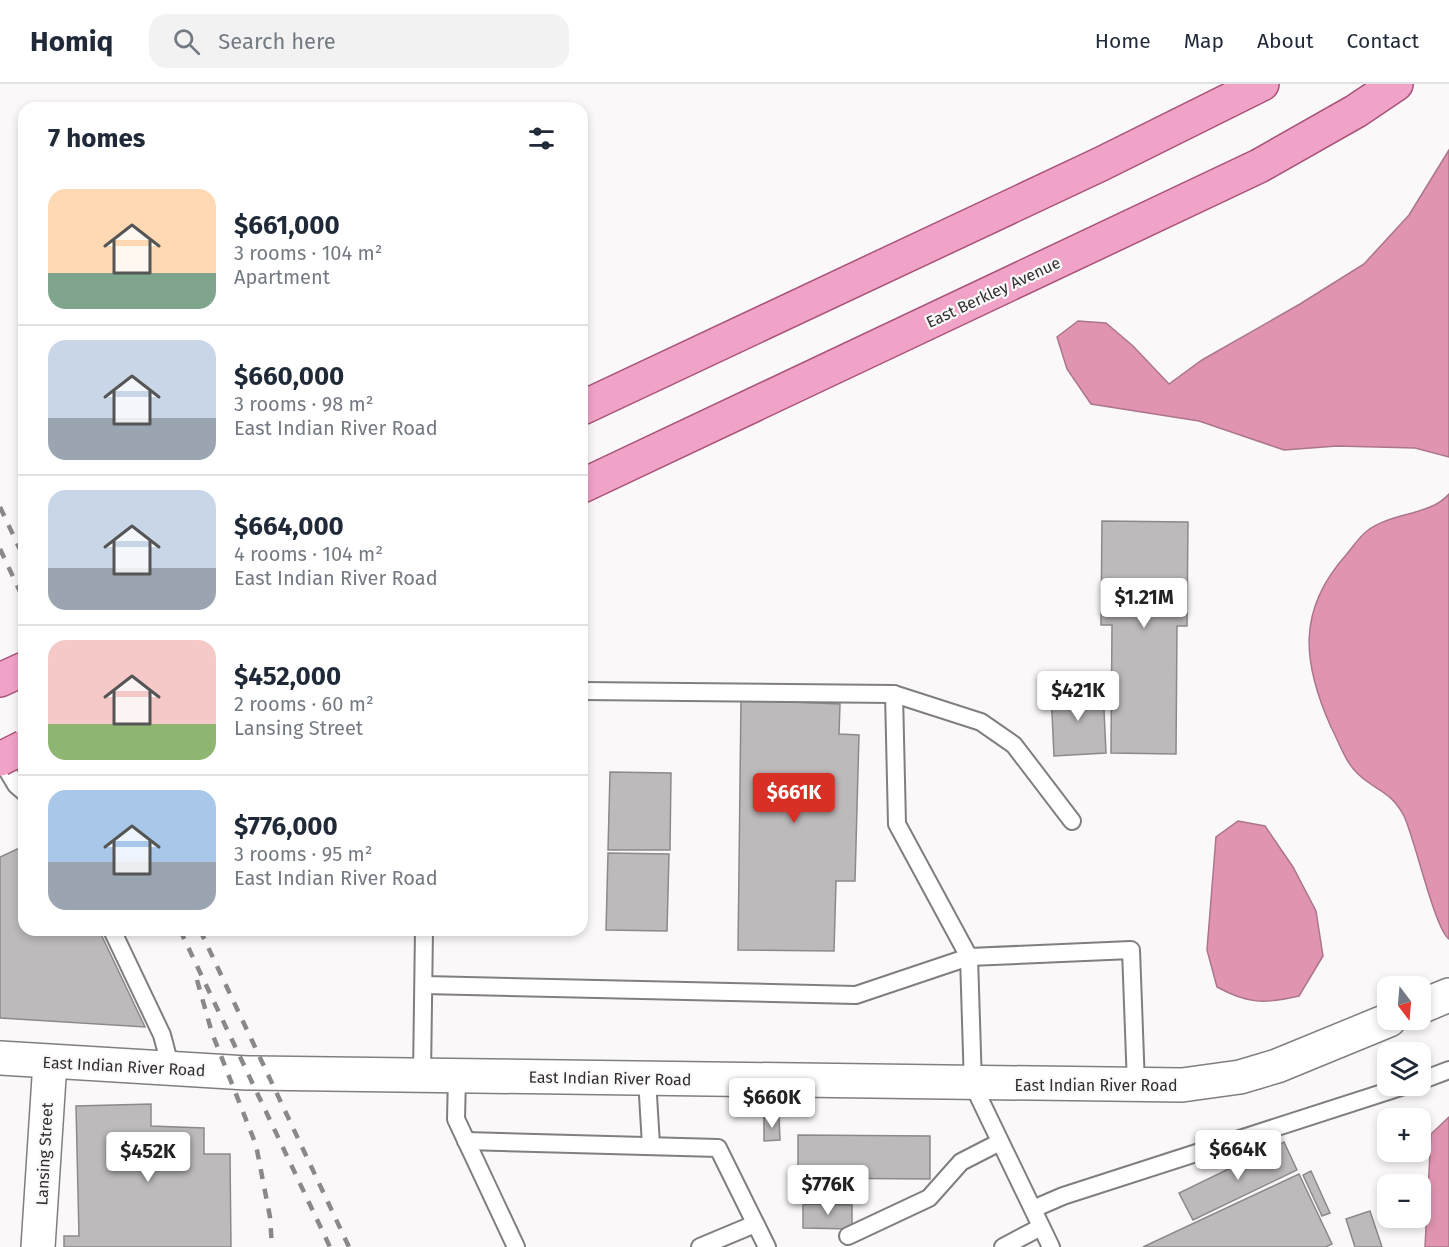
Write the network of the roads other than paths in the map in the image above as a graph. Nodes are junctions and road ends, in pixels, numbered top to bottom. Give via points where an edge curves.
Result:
1 (1262, 84) edge
2 (1396, 84) edge
3 (588, 405) edge
4 (588, 483) edge
5 (18, 672) edge
6 (0, 680) edge
7 (588, 691) edge
8 (894, 694) junction
9 (18, 750) edge
10 (0, 758) edge
11 (18, 787) edge
12 (1072, 821) dead end
13 (115, 936) edge
14 (424, 936) edge
15 (969, 957) junction
16 (423, 985) junction
17 (1449, 995) edge
18 (1431, 1002) edge
19 (1377, 1025) edge
20 (0, 1058) edge
21 (50, 1062) junction
22 (171, 1069) junction
23 (1449, 1070) edge
24 (422, 1075) junction
25 (457, 1076) junction
26 (1431, 1077) edge
27 (647, 1079) junction
28 (973, 1085) junction
29 (1136, 1085) junction
30 (1377, 1095) edge
31 (466, 1141) junction
32 (1000, 1142) junction
33 (651, 1145) junction
34 (1033, 1209) junction
35 (755, 1224) junction
36 (1041, 1227) junction
37 (848, 1236) dead end
38 (38, 1247) edge
39 (516, 1247) edge
40 (700, 1247) edge
41 (767, 1247) edge
42 (1003, 1247) edge
43 (1051, 1247) edge

1 - 3 main road
2 - 4 main road, East Berkley Avenue via 1258,166
5 - 6 main road
7 - 8 lane
8 - 12 lane via 981,722 1014,745
8 - 15 lane via 897,824
9 - 10 main road, bridge
10 - 11 lane
13 - 22 lane via 162,1035
14 - 16 lane
15 - 16 lane via 856,995
15 - 28 lane
15 - 29 lane via 1131,950
16 - 24 lane
17 - 18 street
19 - 29 street, East Indian River Road via 1240,1077 1182,1085
20 - 21 street, East Indian River Road
21 - 22 street, East Indian River Road
21 - 38 street, Lansing Street
22 - 24 street, East Indian River Road
23 - 26 lane
24 - 25 street, East Indian River Road
25 - 27 street, East Indian River Road
25 - 31 lane via 456,1119
27 - 28 street, East Indian River Road
27 - 33 lane
28 - 29 street, East Indian River Road
28 - 32 lane
30 - 34 lane
31 - 33 lane
31 - 39 lane
32 - 34 lane
32 - 37 lane via 961,1162 928,1198
33 - 35 lane via 718,1148
34 - 36 lane
35 - 40 lane
35 - 41 lane
36 - 42 lane
36 - 43 lane

